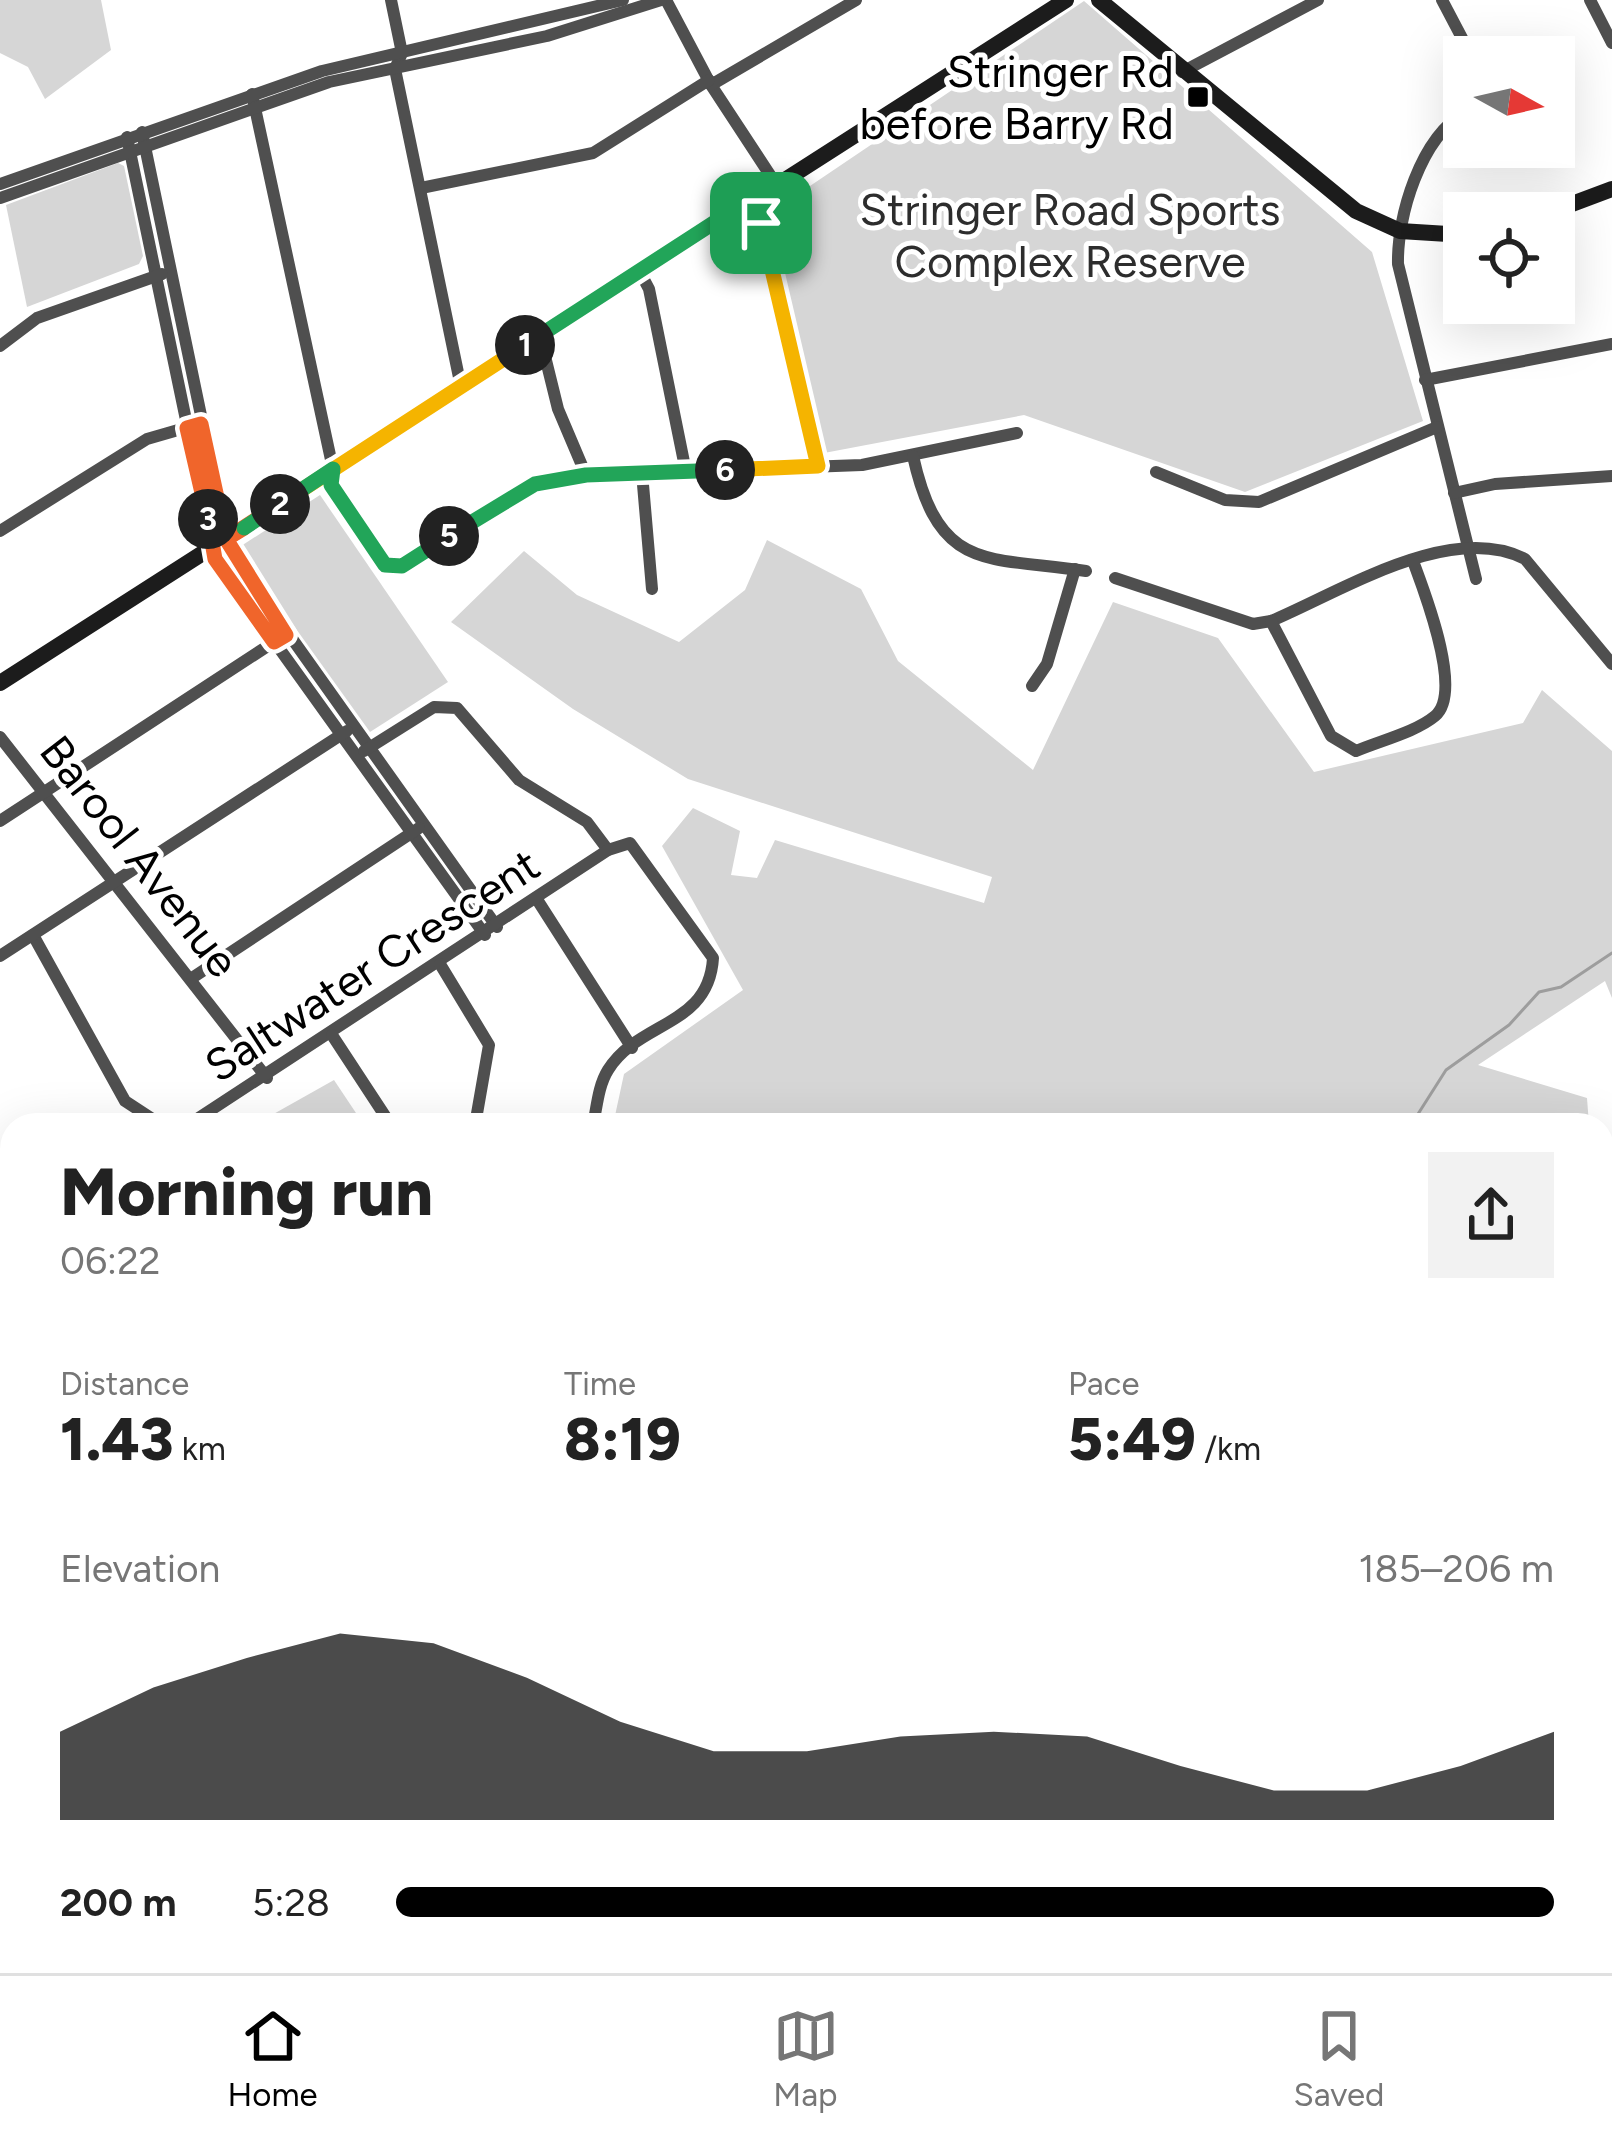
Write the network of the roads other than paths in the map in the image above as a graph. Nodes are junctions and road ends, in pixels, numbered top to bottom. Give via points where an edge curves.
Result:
1 (391, 0) edge
2 (623, 0) edge
3 (664, 0) edge
4 (856, 0) edge
5 (1066, 0) edge
6 (1099, 0) edge
7 (1318, 0) edge
8 (1442, 0) edge
9 (1590, 0) edge
10 (1461, 36) edge
11 (1612, 43) edge
12 (402, 53) junction
13 (395, 69) junction
14 (1182, 72) junction
15 (710, 82) junction
16 (253, 102) junction
17 (1443, 127) edge
18 (144, 139) junction
19 (128, 144) junction
20 (0, 184) edge
21 (776, 184) junction
22 (421, 188) junction
23 (1612, 189) edge
24 (0, 198) edge
25 (749, 200) junction
26 (1575, 203) edge
27 (1400, 231) junction
28 (1443, 234) edge
29 (640, 272) junction
30 (171, 273) junction
31 (155, 275) junction
32 (540, 336) junction
33 (1612, 344) edge
34 (0, 346) edge
35 (1425, 380) junction
36 (461, 387) junction
37 (194, 426) junction
38 (1437, 427) junction
39 (1017, 434) dead end
40 (913, 456) junction
41 (818, 466) junction
42 (333, 469) junction
43 (642, 472) junction
44 (686, 472) junction
45 (1156, 472) dead end
46 (586, 475) junction
47 (1612, 476) edge
48 (1454, 494) junction
49 (0, 531) edge
50 (220, 543) junction
51 (1467, 543) junction
52 (1413, 561) junction
53 (1115, 578) dead end
54 (1476, 580) dead end
55 (652, 589) dead end
56 (1271, 621) junction
57 (280, 639) junction
58 (1612, 664) edge
59 (0, 683) edge
60 (1032, 686) dead end
61 (347, 731) junction
62 (0, 737) edge
63 (363, 752) junction
64 (46, 793) junction
65 (0, 821) edge
66 (419, 828) junction
67 (608, 850) junction
68 (114, 882) junction
69 (538, 901) junction
70 (491, 931) junction
71 (33, 934) junction
72 (0, 956) edge
73 (440, 964) junction
74 (192, 978) junction
75 (332, 1035) junction
76 (632, 1048) junction
77 (267, 1078) junction
78 (140, 1113) edge
79 (207, 1113) edge
80 (384, 1113) edge
81 (477, 1113) edge
82 (596, 1113) edge

1 - 12 street
2 - 12 street
3 - 13 street
3 - 15 street
4 - 15 street
5 - 21 street
6 - 14 street
7 - 14 street
8 - 10 street
9 - 11 street
12 - 13 street
12 - 16 street
13 - 16 street
13 - 22 street
14 - 27 street via 1342,202
15 - 21 street
15 - 22 street via 593,153
16 - 18 street
16 - 42 street
17 - 27 street
18 - 19 street
18 - 30 street
19 - 20 street
19 - 24 street
19 - 31 street
21 - 25 street
22 - 36 street
23 - 26 street
25 - 29 street
25 - 41 street via 766,233
27 - 28 street
27 - 35 street via 1400,278
29 - 32 street
29 - 44 street
30 - 31 street
30 - 37 street
31 - 34 street via 37,318
31 - 37 street
32 - 36 street
32 - 46 street
33 - 35 street
35 - 38 street
36 - 42 street
37 - 49 street via 147,439
37 - 50 street
38 - 45 street via 1258,502 1225,500
38 - 48 street
39 - 40 street
40 - 41 street
40 - 60 street via 924,504 953,542 995,560 1081,570
41 - 44 street
42 - 46 street via 331,485 376,556 402,566 513,494
42 - 50 street
43 - 44 street
43 - 46 street
43 - 55 street
47 - 48 street
48 - 51 street
50 - 57 street via 215,559
50 - 59 street
51 - 52 street
51 - 54 street
51 - 58 street via 1525,559
52 - 56 street
52 - 56 street via 1437,630 1446,697 1436,716 1356,751 1331,736
53 - 56 street via 1239,622
57 - 61 street
57 - 64 street
61 - 63 street
61 - 68 street
62 - 64 street, Barool Avenue
63 - 66 street
63 - 67 street via 434,706 457,709 519,780 582,818
64 - 65 street
64 - 68 street, Barool Avenue
66 - 70 street
66 - 74 street
67 - 69 street, Saltwater Crescent
67 - 76 street, Saltwater Crescent via 630,843 713,958 701,1000
68 - 71 street
68 - 74 street, Barool Avenue
69 - 70 street, Saltwater Crescent
69 - 76 street
70 - 73 street, Saltwater Crescent
71 - 72 street
71 - 78 street, Saltwater Crescent via 118,1090
73 - 75 street, Saltwater Crescent
73 - 81 street via 490,1045
74 - 77 street, Barool Avenue
75 - 77 street, Saltwater Crescent
75 - 80 street
76 - 82 street via 605,1073
77 - 79 street, Saltwater Crescent

